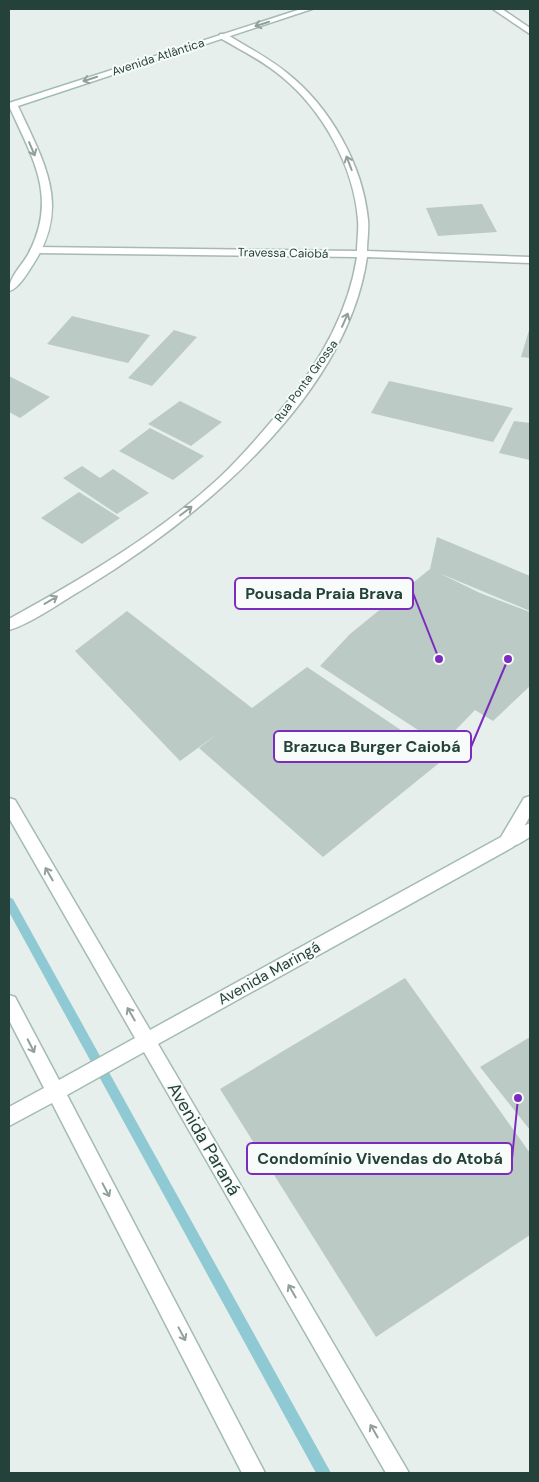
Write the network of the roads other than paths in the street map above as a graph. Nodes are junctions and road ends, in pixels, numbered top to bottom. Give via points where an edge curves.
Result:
1 (308, 9) edge
2 (497, 9) edge
3 (530, 32) edge
4 (223, 36) junction
5 (11, 105) edge
6 (35, 250) junction
7 (364, 254) junction
8 (530, 260) edge
9 (9, 288) edge
10 (9, 625) edge
11 (530, 802) edge
12 (9, 804) edge
13 (530, 829) edge
14 (507, 842) junction
15 (9, 1003) edge
16 (147, 1041) junction
17 (55, 1092) junction
18 (9, 1117) edge
19 (254, 1473) edge
20 (398, 1473) edge

1 -> 4 street, Avenida Atlântica
2 - 3 street
4 -> 5 street, Avenida Atlântica
7 -> 4 street, Rua Ponta Grossa via 364,220 358,189 348,159 329,125 290,79
5 -> 6 street via 44,177 48,202
6 - 7 street, Travessa Caiobá
6 - 9 street via 27,267
7 - 8 street, Travessa Caiobá
10 -> 7 street, Rua Ponta Grossa via 145,541 210,492 241,463 281,417 336,339 351,307
11 - 14 street
16 -> 12 street, Avenida Paraná
13 - 14 street, Avenida Maringá
14 - 16 street, Avenida Maringá
15 -> 17 street
16 - 17 street, Avenida Maringá
20 -> 16 street, Avenida Paraná
17 - 18 street, Avenida Maringá
17 -> 19 street

